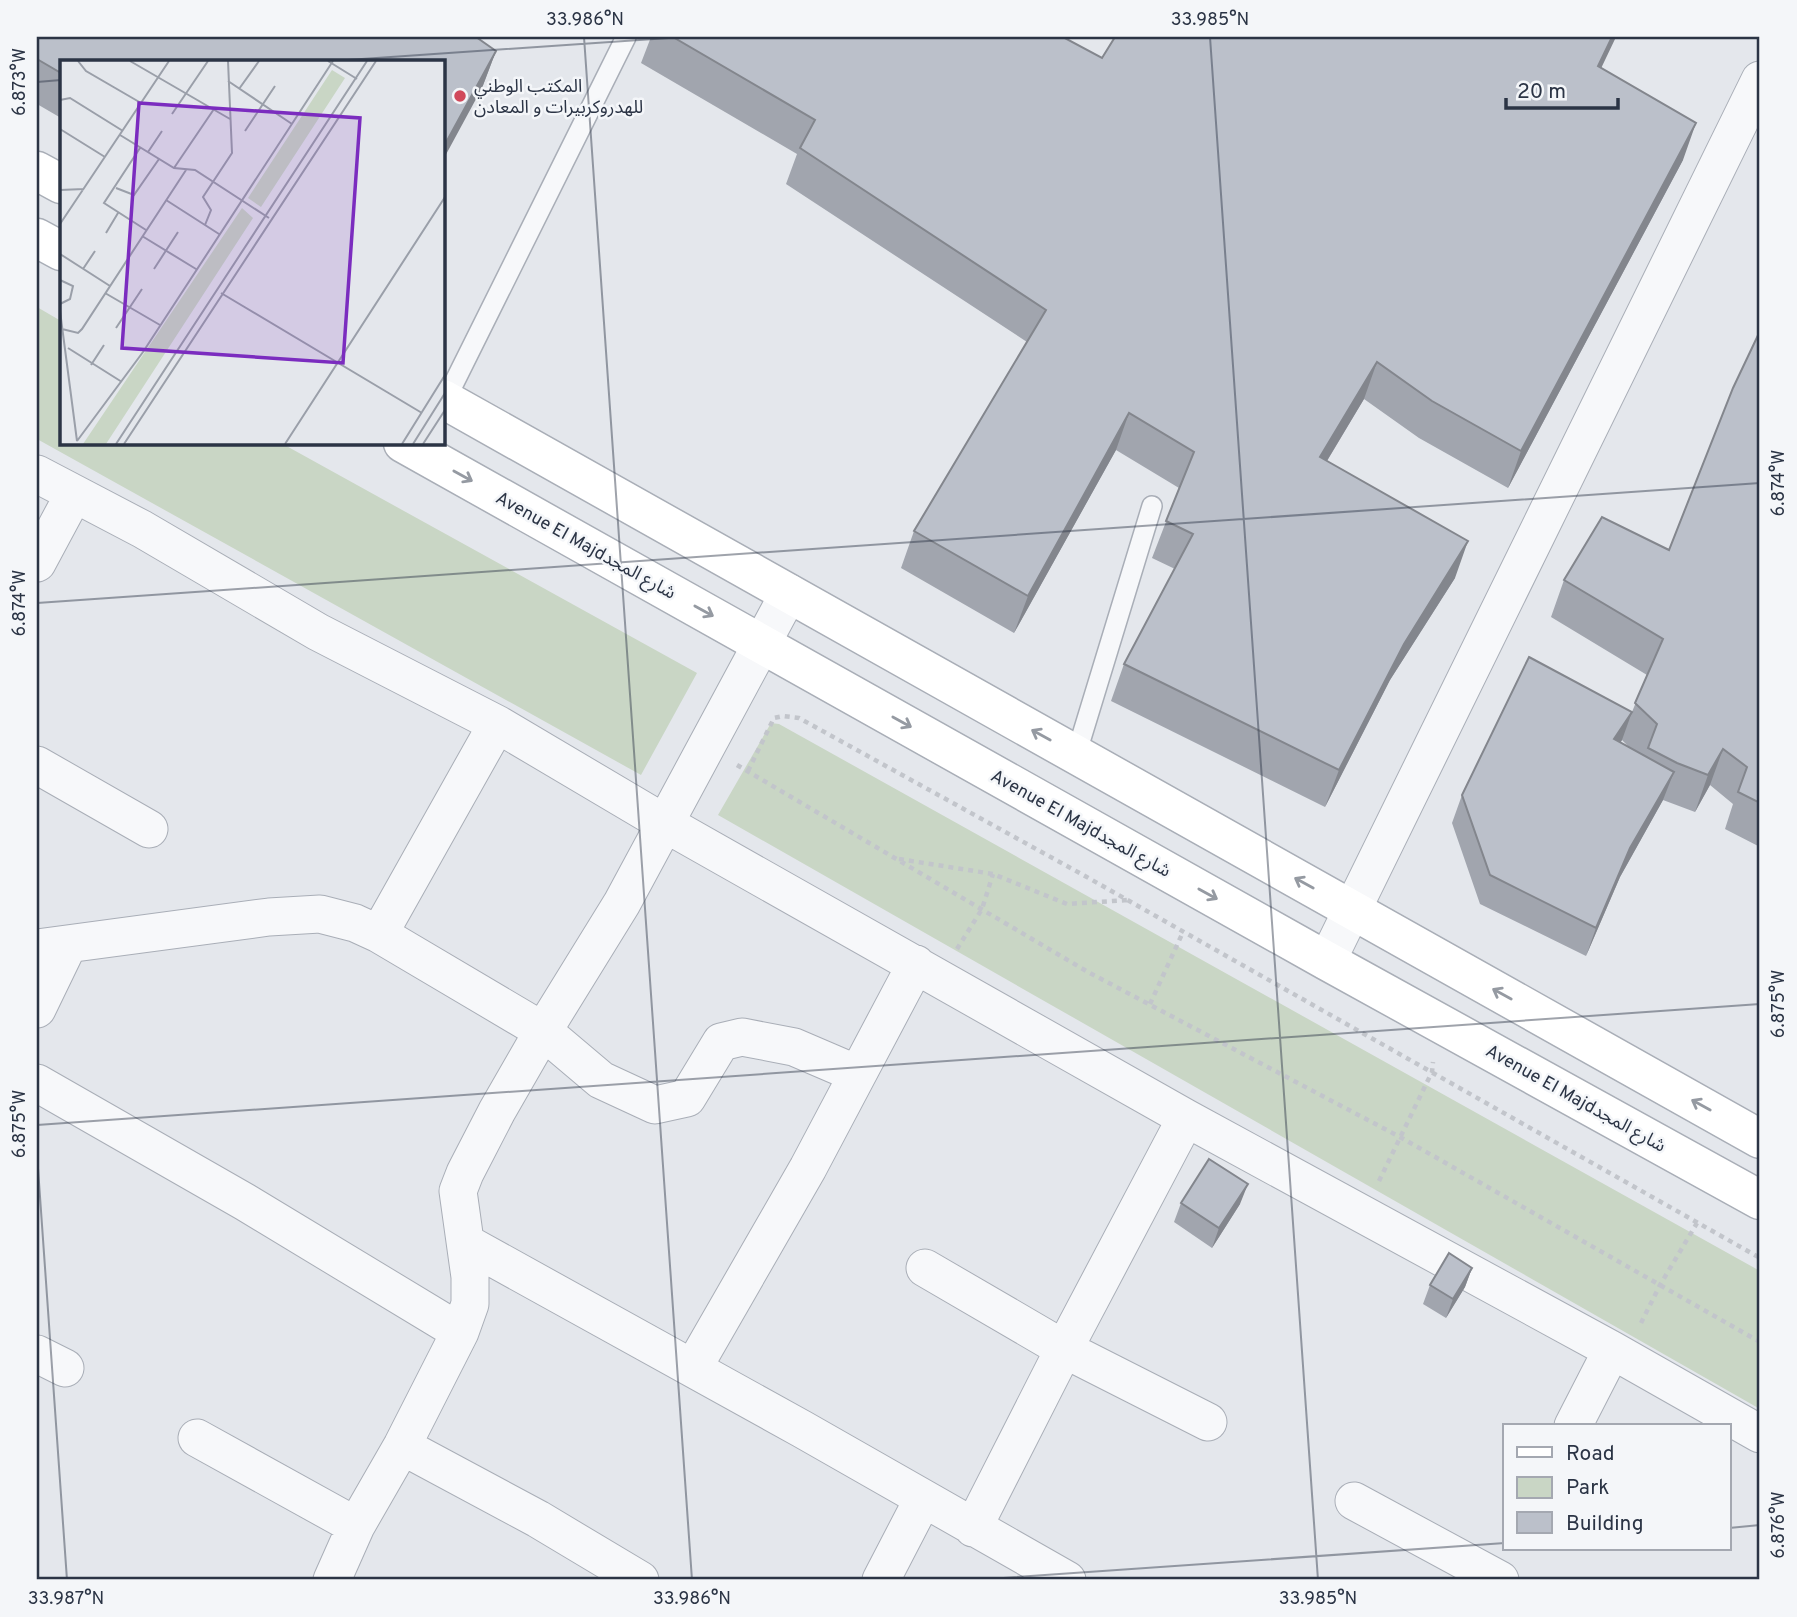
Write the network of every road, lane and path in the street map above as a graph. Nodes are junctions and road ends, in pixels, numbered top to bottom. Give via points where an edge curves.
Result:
1 (626, 37) edge
2 (1760, 80) edge
3 (37, 171) edge
4 (60, 183) edge
5 (37, 238) edge
6 (60, 250) edge
7 (444, 400) edge
8 (405, 444) edge
9 (37, 474) edge
10 (74, 494) junction
11 (1152, 506) dead end
12 (37, 563) edge
13 (789, 593) junction
14 (760, 643) junction
15 (497, 724) junction
16 (707, 747) junction
17 (1076, 755) junction
18 (37, 765) edge
19 (748, 771) junction
20 (1051, 806) junction
21 (666, 824) junction
22 (149, 829) dead end
23 (895, 858) junction
24 (993, 874) junction
25 (1129, 900) junction
26 (982, 909) junction
27 (1353, 910) junction
28 (1183, 932) junction
29 (379, 934) junction
30 (53, 946) edge
31 (1327, 961) junction
32 (928, 971) junction
33 (1150, 1004) junction
34 (37, 1009) edge
35 (1439, 1023) junction
36 (543, 1031) junction
37 (1432, 1072) junction
38 (857, 1074) junction
39 (37, 1083) edge
40 (1186, 1118) junction
41 (1400, 1137) junction
42 (1760, 1139) edge
43 (1760, 1200) edge
44 (1362, 1216) junction
45 (1698, 1223) junction
46 (466, 1242) junction
47 (1760, 1258) edge
48 (925, 1268) dead end
49 (1660, 1285) junction
50 (460, 1332) junction
51 (1760, 1342) edge
52 (1064, 1349) junction
53 (1618, 1354) junction
54 (693, 1368) junction
55 (1208, 1422) dead end
56 (1574, 1424) edge
57 (1760, 1434) edge
58 (197, 1438) dead end
59 (402, 1446) junction
60 (923, 1499) junction
61 (1354, 1501) dead end
62 (356, 1526) junction
63 (973, 1528) junction
64 (1500, 1572) edge
65 (332, 1580) edge
66 (640, 1580) edge
67 (881, 1580) edge
68 (1067, 1580) edge

1 - 7 lane
2 - 27 street
3 - 4 main road
5 - 6 main road
7 - 13 main road
8 -> 14 main road, Avenue El Majdشارع المجد
9 - 10 street
10 - 12 street
10 - 15 street via 318,632
11 - 17 lane
13 - 14 street
17 -> 13 main road
14 - 16 street
14 -> 20 main road, Avenue El Majdشارع المجد
15 - 21 street
15 - 29 street
16 - 19 path
16 - 21 street
17 - 20 main road
27 -> 17 main road
18 - 22 street
19 - 23 path
19 - 25 path via 774,719 799,718
20 -> 31 main road, Avenue El Majdشارع المجد
21 - 32 street
21 - 36 street
23 - 24 path
23 - 26 path
24 - 25 path via 1067,904
24 - 26 path
25 - 28 path
26 - 32 path
26 - 33 path
27 - 31 street
42 -> 27 main road
28 - 33 path
28 - 37 path
29 - 30 street via 320,914
29 - 36 street
30 - 34 street
31 - 35 main road, Avenue El Majdشارع المجد
32 - 38 street
32 - 40 street
33 - 41 path
35 - 37 path
35 - 43 main road, Avenue El Majdشارع المجد
36 - 38 street via 601,1080 655,1105 687,1098 721,1042 742,1037 794,1046
36 - 46 street via 458,1191
37 - 41 path
37 - 45 path
38 - 54 street
39 - 50 street
40 - 44 street
40 - 52 street
41 - 44 path
41 - 49 path
44 - 53 street
45 - 47 path
45 - 49 path
46 - 50 street via 470,1304
46 - 54 street
48 - 52 street
49 - 51 path
49 - 53 path
50 - 59 street
52 - 55 street
52 - 63 street
53 - 56 street
53 - 57 street
54 - 60 street
58 - 62 street
59 - 62 street
59 - 66 street
60 - 63 street
60 - 67 street
61 - 64 street
62 - 65 street
63 - 68 street

